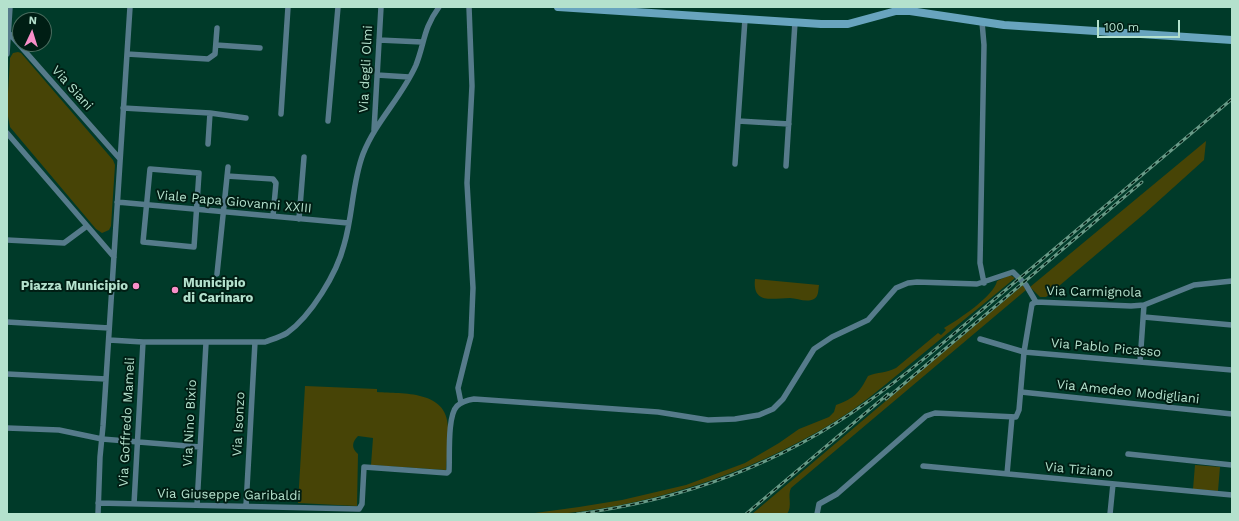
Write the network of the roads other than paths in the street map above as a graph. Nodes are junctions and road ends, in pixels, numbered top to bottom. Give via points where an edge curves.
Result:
1 (10, 7) edge
2 (130, 7) edge
3 (288, 7) edge
4 (338, 7) edge
5 (381, 7) edge
6 (439, 7) edge
7 (469, 7) edge
8 (558, 7) edge
9 (745, 19) junction
10 (795, 22) junction
11 (982, 22) junction
12 (217, 28) dead end
13 (8, 32) junction
14 (379, 40) junction
15 (1232, 40) edge
16 (422, 42) junction
17 (216, 45) junction
18 (260, 48) dead end
19 (7, 54) edge
20 (127, 54) junction
21 (377, 75) junction
22 (409, 77) junction
23 (123, 108) junction
24 (210, 113) junction
25 (280, 114) dead end
26 (246, 118) dead end
27 (328, 121) dead end
28 (738, 121) junction
29 (789, 124) junction
30 (374, 132) junction
31 (7, 133) edge
32 (208, 144) dead end
33 (304, 157) dead end
34 (120, 159) junction
35 (735, 164) dead end
36 (786, 166) dead end
37 (228, 167) dead end
38 (227, 176) junction
39 (117, 202) junction
40 (147, 205) junction
41 (198, 209) junction
42 (223, 212) junction
43 (273, 216) junction
44 (300, 219) junction
45 (348, 223) junction
46 (87, 226) junction
47 (7, 240) edge
48 (114, 257) junction
49 (216, 274) dead end
50 (1232, 281) edge
51 (984, 283) junction
52 (1036, 302) junction
53 (1144, 305) junction
54 (1144, 318) junction
55 (7, 322) edge
56 (1232, 325) edge
57 (109, 328) junction
58 (980, 339) dead end
59 (109, 340) junction
60 (143, 342) junction
61 (255, 342) junction
62 (206, 343) junction
63 (1024, 352) junction
64 (1140, 362) junction
65 (1232, 370) edge
66 (7, 374) edge
67 (106, 379) junction
68 (1021, 392) junction
69 (461, 403) junction
70 (1232, 414) edge
71 (1012, 417) junction
72 (7, 428) edge
73 (102, 439) junction
74 (137, 442) junction
75 (200, 448) junction
76 (1128, 454) dead end
77 (1232, 464) edge
78 (923, 466) dead end
79 (1007, 474) junction
80 (1113, 484) junction
81 (1232, 495) edge
82 (98, 503) junction
83 (134, 504) junction
84 (197, 505) junction
85 (246, 506) junction
86 (98, 514) edge
87 (817, 514) edge
88 (1110, 514) edge

1 - 13 street
2 - 20 street
3 - 25 street
4 - 27 street
5 - 14 street, Via degli Olmi
6 - 16 street via 427,26
7 - 69 street via 472,73 467,183 474,288 471,336 458,388
8 - 9 street
9 - 10 street
9 - 28 street
10 - 11 street via 848,24 896,11
10 - 29 street
11 - 15 street
11 - 51 street via 984,45 980,263
12 - 17 street
13 - 19 street
13 - 34 street, Via Siani
14 - 16 street
14 - 21 street, Via degli Olmi
16 - 22 street via 416,65
17 - 18 street
17 - 20 street via 215,54 208,59
20 - 23 street
21 - 22 street
21 - 30 street, Via degli Olmi
22 - 30 street
23 - 24 street
23 - 34 street
24 - 26 street
24 - 32 street
28 - 29 street
28 - 35 street
29 - 36 street
30 - 45 street via 356,174
31 - 46 street
33 - 44 street
34 - 39 street
37 - 38 street
38 - 42 street
38 - 43 street via 273,179 276,183
39 - 40 street, Viale Papa Giovanni XXIII
39 - 48 street
40 - 41 street, Viale Papa Giovanni XXIII
40 - 41 street via 150,169 199,173
40 - 41 street via 143,242 194,247
41 - 42 street, Viale Papa Giovanni XXIII
42 - 43 street, Viale Papa Giovanni XXIII
42 - 49 street
43 - 44 street, Viale Papa Giovanni XXIII
44 - 45 street, Viale Papa Giovanni XXIII
45 - 61 street via 344,245 336,266 315,302 288,332 278,338
46 - 47 street via 64,243
46 - 48 street
48 - 57 street
50 - 53 street, Via Carmignola via 1194,285
51 - 52 street, Via Carmignola via 1013,272 1026,285
51 - 69 street, Via Carmignola via 903,284 890,294 868,320 832,337 814,349 791,389 773,408 759,415 735,419 691,418 658,412 489,399 474,399
52 - 53 street, Via Carmignola
52 - 63 street via 1032,304
53 - 54 street
54 - 56 street
54 - 64 street
55 - 57 street
57 - 59 street
58 - 63 street, Via Pablo Picasso
59 - 60 street
59 - 67 street
60 - 62 street
60 - 74 street, Via Goffredo Mameli
61 - 62 street
61 - 85 street, Via Isonzo
62 - 75 street, Via Nino Bixio
63 - 64 street, Via Pablo Picasso
63 - 68 street
64 - 65 street, Via Pablo Picasso
66 - 67 street
67 - 73 street
68 - 70 street, Via Amedeo Modigliani
68 - 71 street via 1019,410 1016,417
69 - 85 street, Via Giuseppe Garibaldi via 454,409 451,421 447,473 364,467 362,504 359,509
71 - 79 street
71 - 87 street via 935,413 926,416 837,494 819,504
72 - 73 street via 59,430
73 - 74 street
73 - 82 street
74 - 75 street
74 - 83 street, Via Goffredo Mameli
75 - 84 street, Via Nino Bixio
76 - 77 street
78 - 79 street, Via Tiziano
79 - 80 street, Via Tiziano
80 - 81 street, Via Tiziano
80 - 88 street
82 - 83 street, Via Giuseppe Garibaldi
82 - 86 street
83 - 84 street, Via Giuseppe Garibaldi
84 - 85 street, Via Giuseppe Garibaldi

